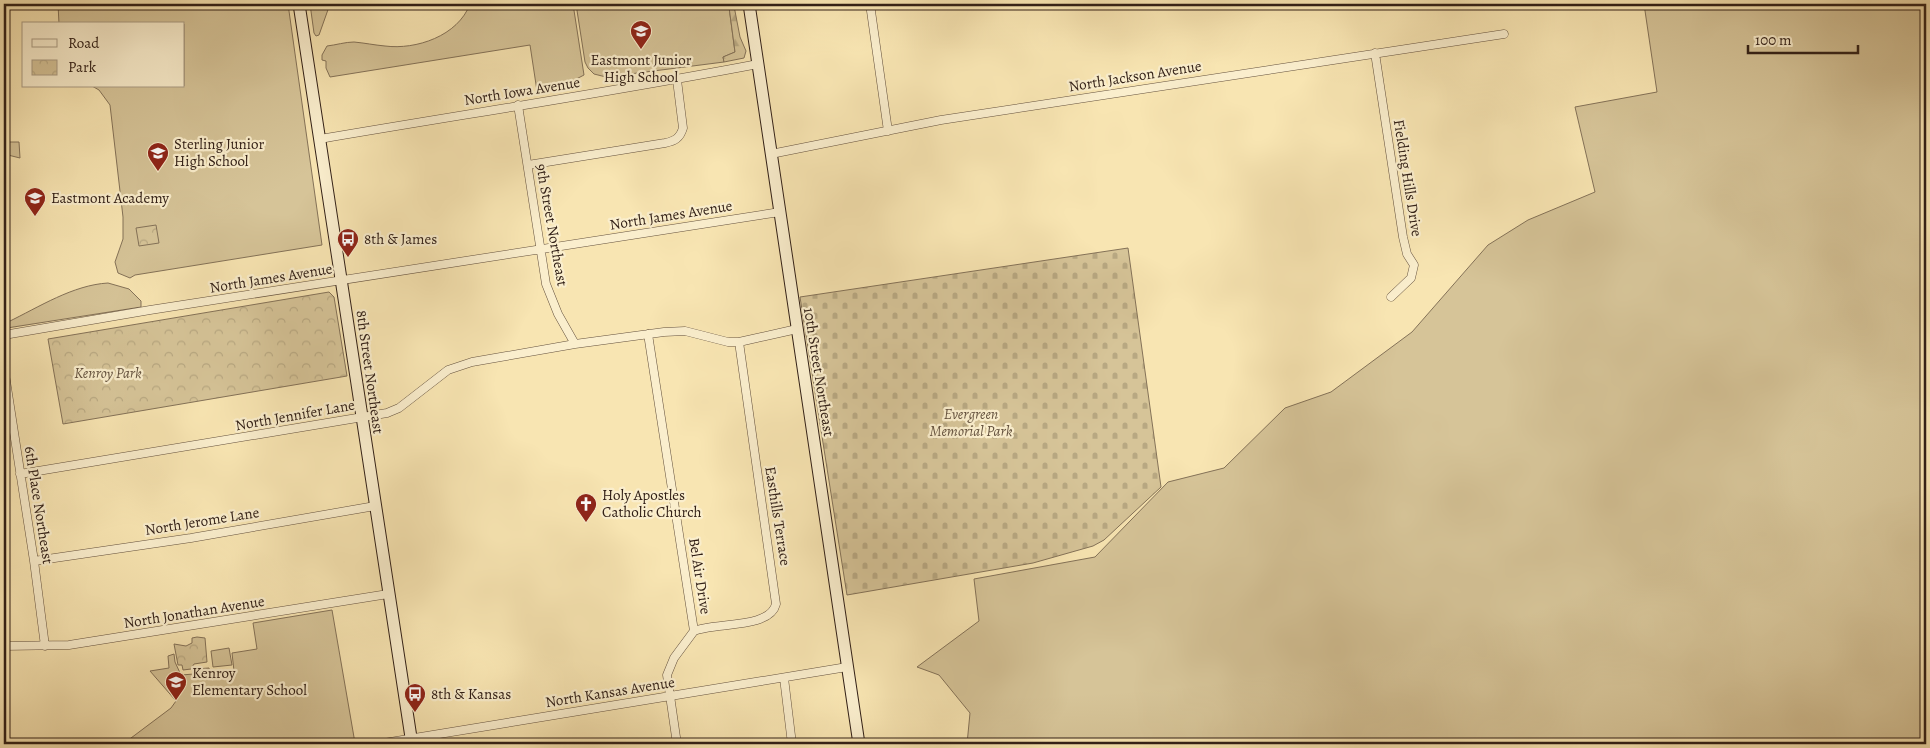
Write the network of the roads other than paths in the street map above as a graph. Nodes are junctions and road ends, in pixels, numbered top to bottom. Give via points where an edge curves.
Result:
1 (299, 4) edge
2 (749, 4) edge
3 (870, 4) edge
4 (1504, 34) dead end
5 (1375, 53) junction
6 (758, 64) junction
7 (676, 80) junction
8 (518, 105) junction
9 (888, 131) junction
10 (320, 139) junction
11 (771, 154) junction
12 (528, 165) junction
13 (780, 212) junction
14 (540, 250) junction
15 (341, 281) junction
16 (1391, 296) dead end
17 (797, 329) junction
18 (648, 334) junction
19 (4, 335) edge
20 (739, 342) junction
21 (575, 344) junction
22 (4, 368) edge
23 (361, 418) junction
24 (20, 474) junction
25 (374, 506) junction
26 (34, 561) junction
27 (388, 594) junction
28 (694, 631) junction
29 (4, 646) edge
30 (45, 646) junction
31 (847, 667) junction
32 (784, 678) junction
33 (670, 696) junction
34 (411, 741) edge
35 (378, 744) edge
36 (677, 744) edge
37 (792, 744) edge
38 (860, 744) edge

1 - 10 main road, 8th Street Northeast
2 - 6 main road, 10th Street Northeast
3 - 9 street
4 - 5 street, North Jackson Avenue
5 - 9 street, North Jackson Avenue
5 - 16 street, Fielding Hills Drive via 1403,237 1414,265 1411,278
6 - 7 street, North Iowa Avenue
6 - 11 main road, 10th Street Northeast
7 - 8 street, North Iowa Avenue
7 - 12 street via 683,128 675,140
8 - 10 street, North Iowa Avenue
8 - 12 street, 9th Street Northeast
9 - 11 street, North Jackson Avenue
10 - 15 main road, 8th Street Northeast
11 - 13 main road, 10th Street Northeast
12 - 14 street, 9th Street Northeast
13 - 14 street, North James Avenue
13 - 17 main road, 10th Street Northeast
14 - 15 street, North James Avenue
14 - 21 street, 9th Street Northeast via 549,294
15 - 19 street, North James Avenue
15 - 23 main road, 8th Street Northeast
17 - 20 street, North Jennifer Lane
17 - 31 main road, 10th Street Northeast
18 - 20 street, North Jennifer Lane via 680,331
18 - 21 street, North Jennifer Lane
18 - 28 street, Bel Air Drive
20 - 28 street, Easthills Terrace via 776,604 772,613 762,620
21 - 23 street, North Jennifer Lane via 459,366 437,377 396,410
22 - 24 street, 6th Place Northeast
23 - 24 street, North Jennifer Lane
23 - 25 main road, 8th Street Northeast
24 - 26 street, 6th Place Northeast
25 - 26 street, North Jerome Lane
25 - 27 main road, 8th Street Northeast
26 - 30 street, 6th Place Northeast
27 - 30 street, North Jonathan Avenue via 122,638
27 - 34 main road, 8th Street Northeast
28 - 33 street, Bel Air Drive via 670,664
29 - 30 street, North Jonathan Avenue
31 - 32 street, North Kansas Avenue
31 - 38 main road, 10th Street Northeast
32 - 33 street, North Kansas Avenue
32 - 37 street
33 - 34 street, North Kansas Avenue
33 - 36 street, Bel Air Drive
34 - 35 street, North Kansas Avenue

